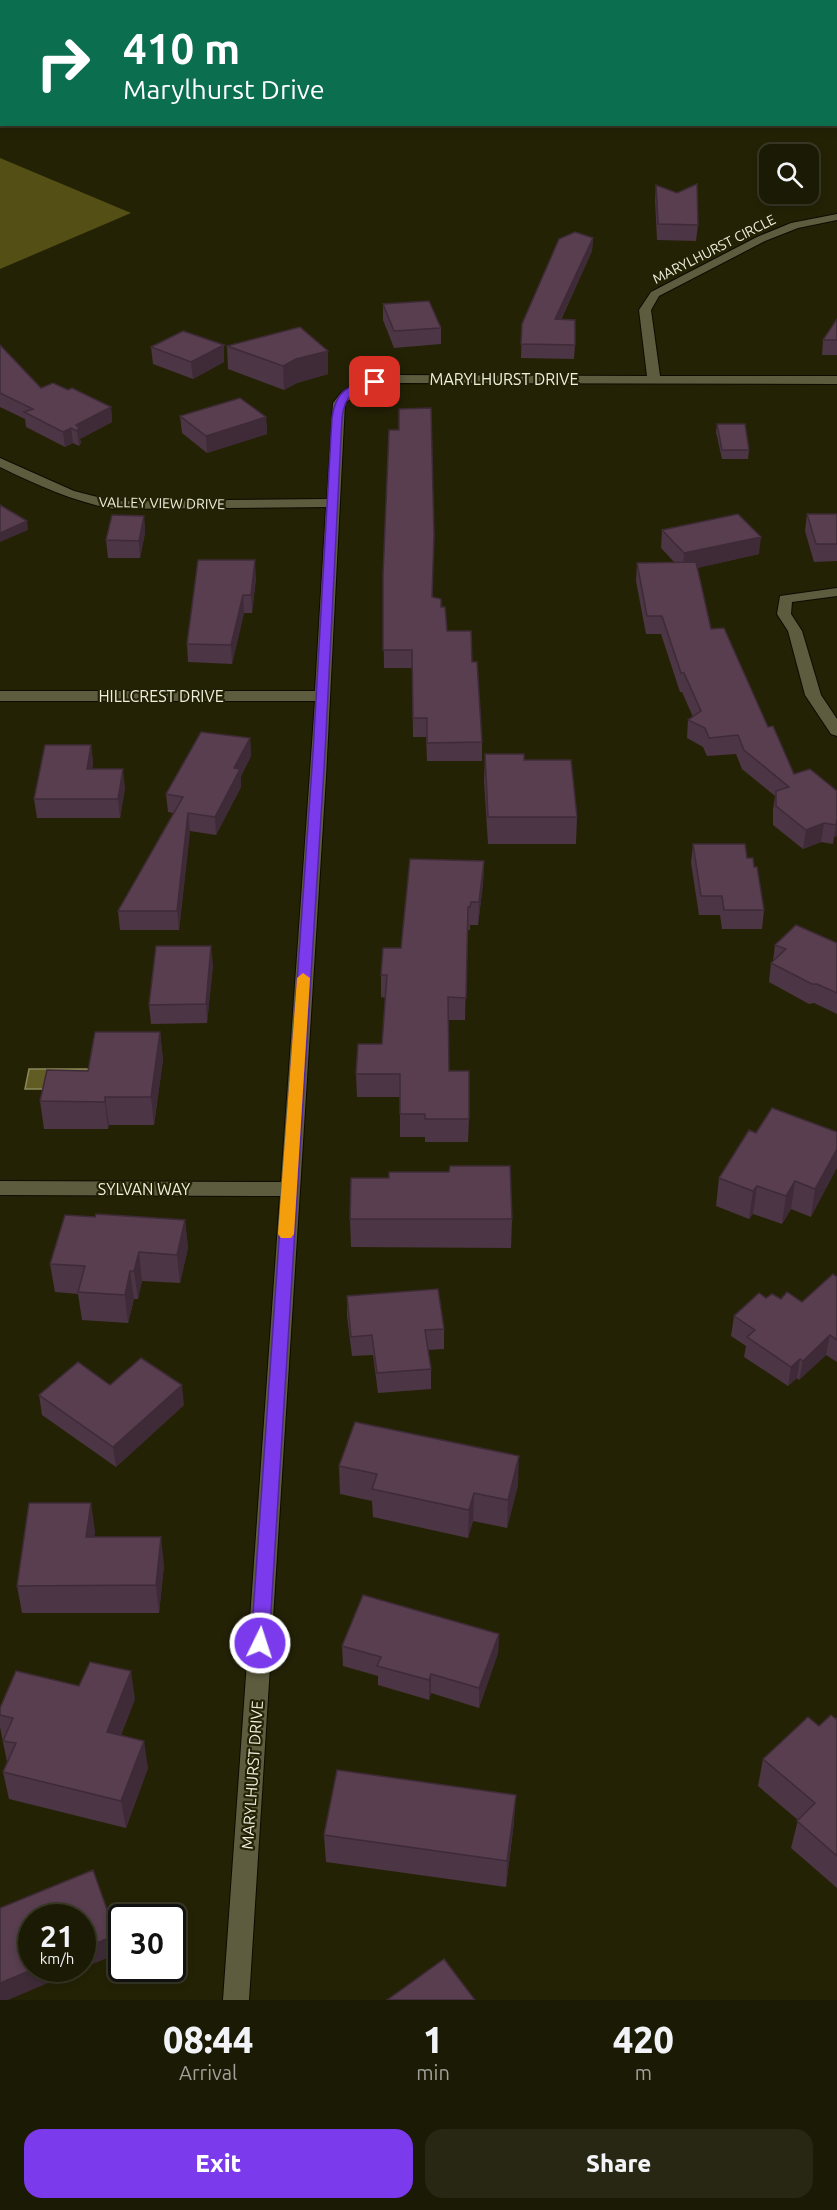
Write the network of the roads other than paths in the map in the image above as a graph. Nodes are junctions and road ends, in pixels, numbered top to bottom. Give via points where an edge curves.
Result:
1 (837, 217) edge
2 (654, 380) junction
3 (837, 380) edge
4 (3, 467) edge
5 (333, 503) junction
6 (837, 592) edge
7 (0, 696) edge
8 (322, 696) junction
9 (837, 731) edge
10 (0, 1188) edge
11 (289, 1189) junction
12 (236, 2000) edge

1 - 2 street, MARYLHURST CIRCLE via 795,225 761,239 655,294 645,310
2 - 3 street, MARYLHURST DRIVE
2 - 5 street, MARYLHURST DRIVE via 410,378 357,387 344,394 339,403
4 - 5 street, VALLEY VIEW DRIVE via 63,492 113,505
5 - 8 street, MARYLHURST DRIVE
6 - 9 street via 785,599 784,614 795,631 813,695
7 - 8 street, HILLCREST DRIVE
8 - 11 street, MARYLHURST DRIVE
10 - 11 street, SYLVAN WAY
11 - 12 street, MARYLHURST DRIVE

